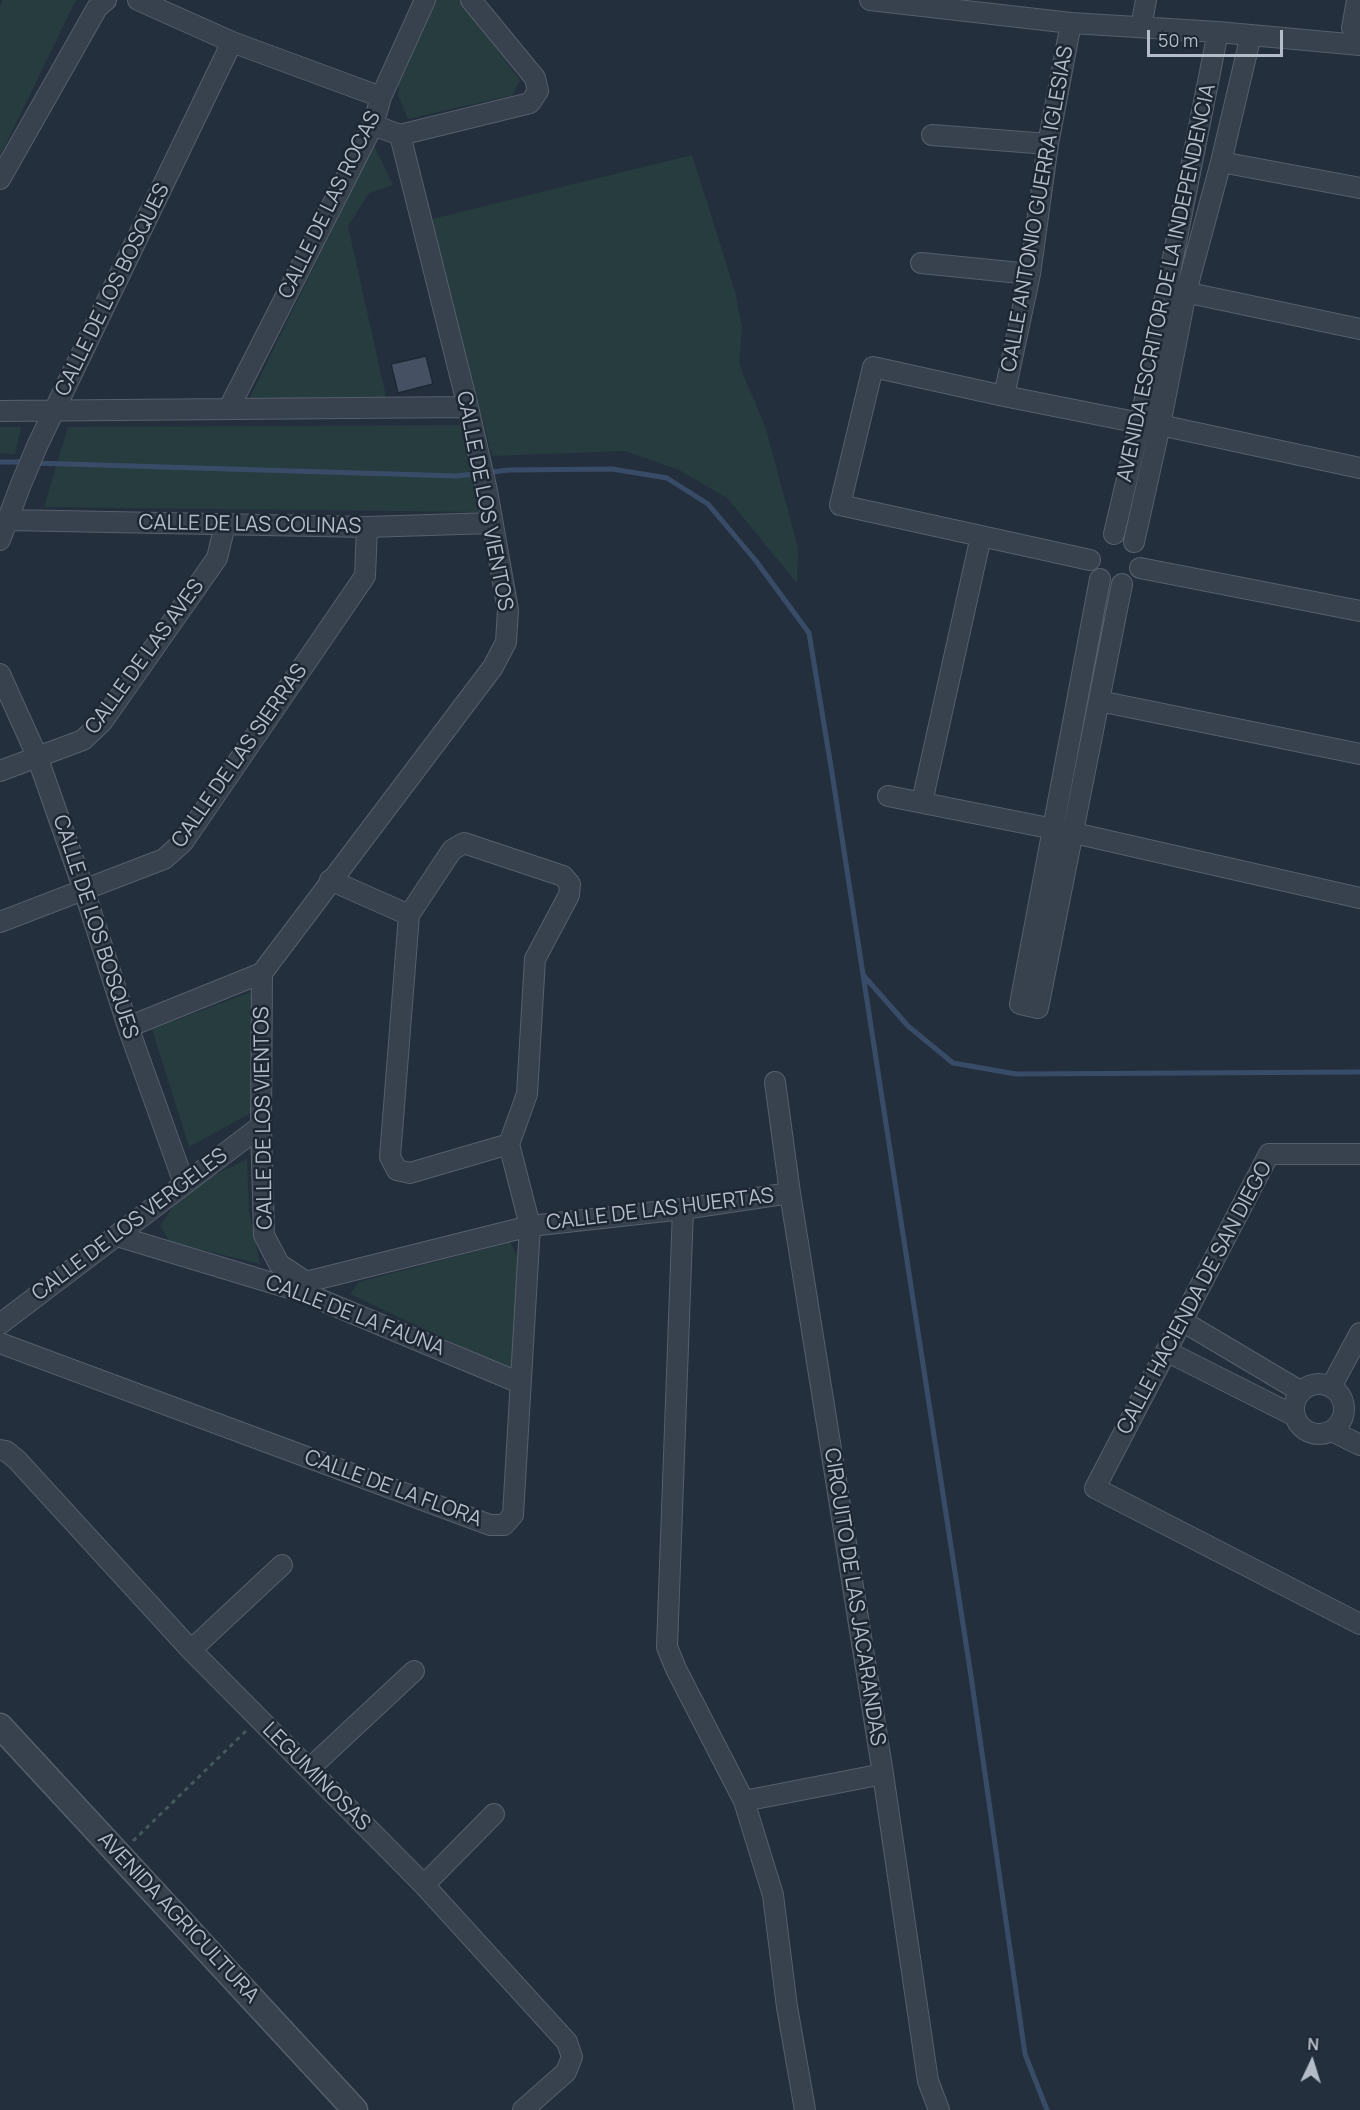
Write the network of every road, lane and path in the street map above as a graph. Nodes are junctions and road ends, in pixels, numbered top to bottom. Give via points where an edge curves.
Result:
1 (106, 0) edge
2 (138, 0) edge
3 (425, 0) edge
4 (471, 0) edge
5 (870, 0) edge
6 (1146, 0) edge
7 (1358, 0) edge
8 (1071, 22) junction
9 (1141, 27) junction
10 (1218, 32) junction
11 (1252, 35) junction
12 (1356, 36) edge
13 (232, 42) junction
14 (1360, 56) edge
15 (381, 98) junction
16 (373, 125) junction
17 (400, 135) junction
18 (932, 135) dead end
19 (1048, 144) junction
20 (1221, 162) junction
21 (0, 178) edge
22 (1360, 188) edge
23 (921, 263) dead end
24 (1030, 274) junction
25 (1176, 291) junction
26 (1360, 329) edge
27 (1004, 396) junction
28 (468, 407) junction
29 (229, 408) junction
30 (0, 411) edge
31 (54, 412) junction
32 (1140, 423) junction
33 (1160, 425) junction
34 (1360, 468) edge
35 (7, 520) junction
36 (492, 523) junction
37 (225, 525) junction
38 (367, 526) junction
39 (981, 536) junction
40 (0, 540) edge
41 (1134, 542) junction
42 (1100, 544) junction
43 (1140, 568) junction
44 (1100, 579) junction
45 (1122, 584) junction
46 (1360, 611) edge
47 (0, 674) edge
48 (1099, 701) junction
49 (1360, 754) edge
50 (37, 756) junction
51 (0, 771) edge
52 (888, 796) dead end
53 (922, 802) junction
54 (1052, 829) junction
55 (1074, 833) junction
56 (330, 880) junction
57 (84, 890) junction
58 (1360, 898) edge
59 (409, 915) junction
60 (0, 922) edge
61 (262, 973) junction
62 (128, 1027) junction
63 (775, 1082) dead end
64 (261, 1126) junction
65 (509, 1144) junction
66 (1360, 1154) edge
67 (184, 1183) junction
68 (790, 1193) junction
69 (682, 1209) junction
70 (530, 1226) junction
71 (117, 1236) junction
72 (304, 1287) junction
73 (1182, 1321) junction
74 (0, 1324) edge
75 (1360, 1333) edge
76 (0, 1343) edge
77 (1166, 1351) junction
78 (520, 1383) junction
79 (1331, 1387) junction
80 (1300, 1391) junction
81 (1352, 1414) edge
82 (1293, 1415) junction
83 (1332, 1431) junction
84 (1360, 1445) edge
85 (0, 1450) edge
86 (282, 1565) dead end
87 (1360, 1624) edge
88 (191, 1650) junction
89 (414, 1671) dead end
90 (258, 1719) junction
91 (0, 1726) edge
92 (309, 1769) junction
93 (883, 1774) junction
94 (744, 1801) junction
95 (494, 1814) dead end
96 (119, 1854) junction
97 (424, 1886) junction
98 (356, 2110) edge
99 (523, 2110) edge
100 (805, 2110) edge
101 (939, 2110) edge

1 - 21 street via 97,8
2 - 13 street
3 - 15 street, CALLE DE LAS ROCAS
4 - 17 street via 535,78 538,91 530,103
5 - 8 street
6 - 9 street
7 - 12 street
8 - 9 street
8 - 19 street, CALLE ANTONIO GUERRA IGLESIAS
9 - 10 street
10 - 11 street
10 - 25 street, AVENIDA ESCRITOR DE LA INDEPENDENCIA
11 - 12 street
11 - 14 street via 1260,45
11 - 20 street, AVENIDA ESCRITOR DE LA INDEPENDENCIA
13 - 15 street
13 - 31 street, CALLE DE LOS BOSQUES
15 - 16 street, CALLE DE LAS ROCAS
16 - 17 street
16 - 29 street, CALLE DE LAS ROCAS
17 - 28 street, CALLE DE LOS VIENTOS
18 - 19 street
19 - 24 street, CALLE ANTONIO GUERRA IGLESIAS
20 - 22 street
20 - 25 street, AVENIDA ESCRITOR DE LA INDEPENDENCIA
23 - 24 street
24 - 27 street, CALLE ANTONIO GUERRA IGLESIAS
25 - 26 street
25 - 32 street, AVENIDA ESCRITOR DE LA INDEPENDENCIA
25 - 33 street, AVENIDA ESCRITOR DE LA INDEPENDENCIA
27 - 32 street
27 - 39 street via 873,367 840,505
28 - 29 street
28 - 36 street, CALLE DE LOS VIENTOS
29 - 31 street
30 - 31 street
31 - 35 street, CALLE DE LOS BOSQUES
32 - 42 street, AVENIDA ESCRITOR DE LA INDEPENDENCIA
33 - 34 street
33 - 41 street, AVENIDA ESCRITOR DE LA INDEPENDENCIA
35 - 37 street, CALLE DE LAS COLINAS
35 - 40 street, CALLE DE LOS BOSQUES
36 - 38 street, CALLE DE LAS COLINAS
36 - 56 street, CALLE DE LOS VIENTOS via 508,610 506,642 493,667
37 - 38 street, CALLE DE LAS COLINAS
37 - 50 street, CALLE DE LAS AVES via 217,558 102,722 83,740
38 - 57 street, CALLE DE LAS SIERRAS via 365,576 183,842 164,859
39 - 42 street
39 - 53 street
41 - 42 street via 1129,537
41 - 43 street via 1139,550
42 - 44 street via 1095,574
43 - 45 street
43 - 46 street
44 - 45 street
44 - 54 street
45 - 48 street
47 - 50 street, CALLE DE LOS BOSQUES
48 - 49 street
48 - 55 street
50 - 51 street, CALLE DE LAS AVES
50 - 57 street, CALLE DE LOS BOSQUES
52 - 53 street
53 - 54 street
54 - 55 street
54 - 55 street via 1020,1004 1038,1008
55 - 58 street
56 - 59 street
56 - 61 street, CALLE DE LOS VIENTOS
57 - 60 street, CALLE DE LAS SIERRAS
57 - 62 street, CALLE DE LOS BOSQUES
59 - 65 street via 390,1157 397,1170 410,1173
59 - 65 street via 452,850 464,843 562,876 570,884 569,895 535,959 527,1094
61 - 62 street, CALLE DE LOS VIENTOS
61 - 64 street, CALLE DE LOS VIENTOS
62 - 67 street, CALLE DE LOS BOSQUES
63 - 68 street, CIRCUITO DE LAS JACARANDAS
64 - 67 street, CALLE DE LOS VERGELES
64 - 72 street, CALLE DE LOS VIENTOS via 264,1235 279,1264
65 - 70 street, CALLE DE LAS HUERTAS
66 - 73 street, CALLE HACIENDA DE SAN DIEGO via 1269,1154
67 - 71 street, CALLE DE LOS VERGELES
68 - 69 street, CALLE DE LAS HUERTAS
68 - 93 street, CIRCUITO DE LAS JACARANDAS
69 - 70 street, CALLE DE LAS HUERTAS
69 - 94 street via 667,1647
70 - 72 street, CALLE DE LAS HUERTAS
70 - 78 street, CALLE DE LA FLORA
71 - 72 street, CALLE DE LA FAUNA
71 - 74 street, CALLE DE LOS VERGELES
72 - 78 street, CALLE DE LA FAUNA
73 - 77 street, CALLE HACIENDA DE SAN DIEGO
73 - 80 street
75 - 79 street
76 - 78 street, CALLE DE LA FLORA via 490,1525 504,1525 513,1515
77 - 82 street
77 - 87 street, CALLE HACIENDA DE SAN DIEGO via 1095,1488
79 - 80 street via 1315,1384
79 - 81 street
80 - 82 street
81 - 83 street
82 - 83 street via 1306,1432 1319,1435
83 - 84 street
85 - 88 street, LEGUMINOSAS via 17,1460
86 - 88 street
88 - 90 street, LEGUMINOSAS
89 - 92 street
90 - 92 street, LEGUMINOSAS
90 - 96 path
91 - 96 street, AVENIDA AGRICULTURA
92 - 97 street, LEGUMINOSAS
93 - 94 street
93 - 101 street, CIRCUITO DE LAS JACARANDAS via 928,2081
94 - 100 street via 773,1895
95 - 97 street
96 - 98 street, AVENIDA AGRICULTURA
97 - 99 street, LEGUMINOSAS via 567,2042 572,2057 566,2072

